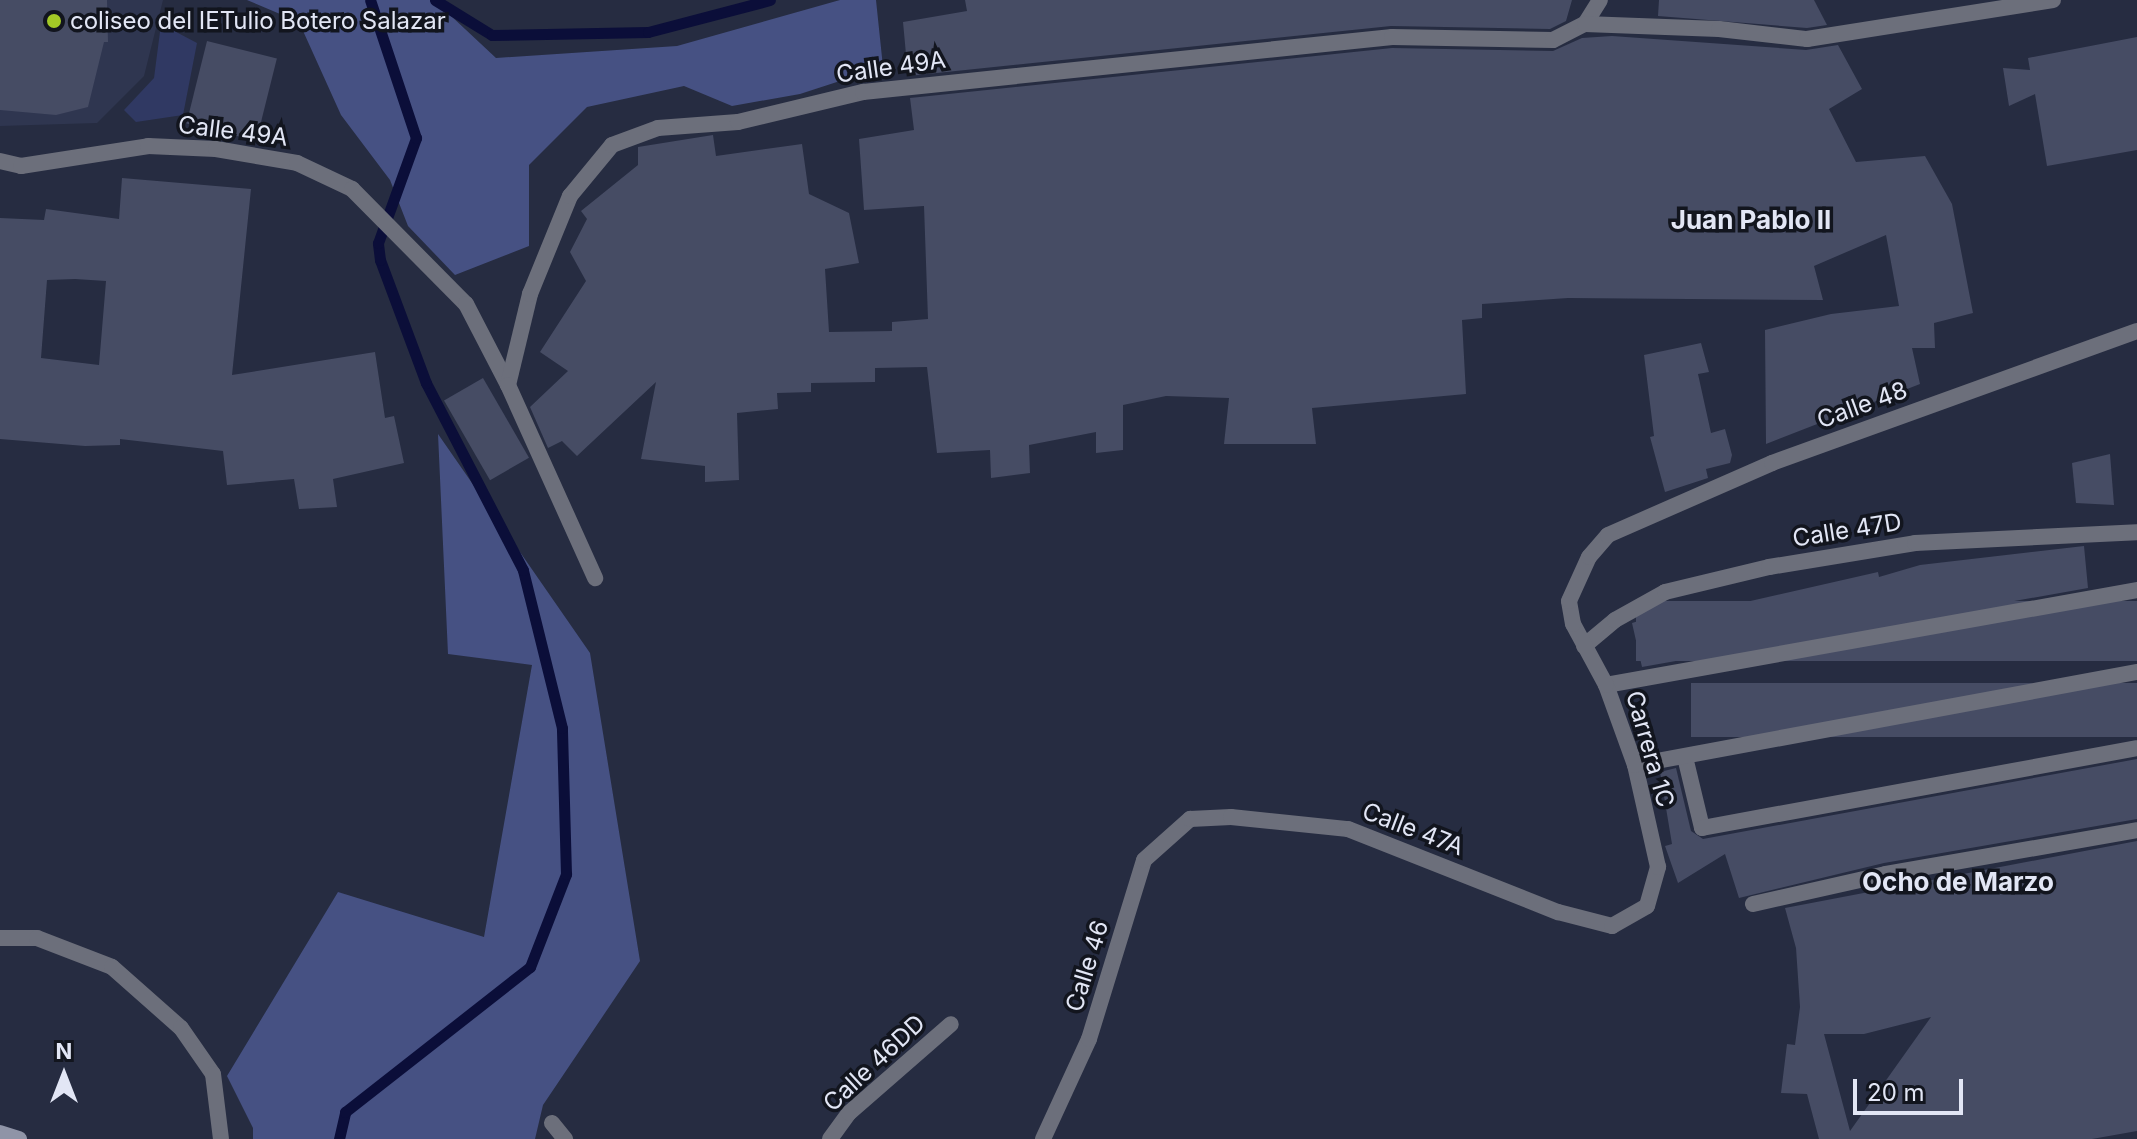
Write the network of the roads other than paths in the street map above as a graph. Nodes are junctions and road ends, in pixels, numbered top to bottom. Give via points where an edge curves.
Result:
1 (1600, 0) edge
2 (2053, 0) edge
3 (1585, 24) junction
4 (0, 161) edge
5 (2137, 331) edge
6 (508, 385) junction
7 (2137, 532) edge
8 (1608, 535) joint
9 (595, 578) dead end
10 (2137, 590) edge
11 (1584, 646) junction
12 (2137, 672) edge
13 (1606, 685) junction
14 (2137, 748) edge
15 (1685, 757) junction
16 (1635, 765) junction
17 (1190, 819) joint
18 (2137, 830) edge
19 (1753, 904) dead end
20 (1612, 926) joint
21 (0, 938) edge
22 (951, 1024) dead end
23 (552, 1123) dead end
24 (0, 1133) edge
25 (19, 1139) edge
26 (221, 1139) edge
27 (565, 1139) edge
28 (830, 1139) edge
29 (1043, 1139) edge

1 - 3 street
2 - 3 street, Calle 49A via 1807,39 1719,29
3 - 6 street, Calle 49A via 1553,40 1392,37 891,89 738,122 658,128 612,145 570,196 530,294
4 - 6 street, Calle 49A via 21,166 148,146 216,149 297,163 352,189 466,304
5 - 8 street, Calle 48 via 1772,463
6 - 9 street
7 - 11 street, Calle 47D via 1915,543 1769,567 1665,592 1615,620
8 - 11 street, Carrera 1C via 1589,557 1569,601
10 - 13 street
11 - 13 street, Carrera 1C
12 - 15 street
13 - 16 street, Carrera 1C
14 - 15 street via 1702,828
15 - 16 street
16 - 20 street, Carrera 1C via 1658,867 1647,906
17 - 20 street, Calle 47A via 1231,817 1348,829 1558,912
17 - 29 street, Calle 46 via 1144,860 1089,1039
18 - 19 street via 1886,874
21 - 26 street via 37,938 112,967 181,1028 213,1074
22 - 28 street, Calle 46DD via 849,1113
23 - 27 street
24 - 25 main road

